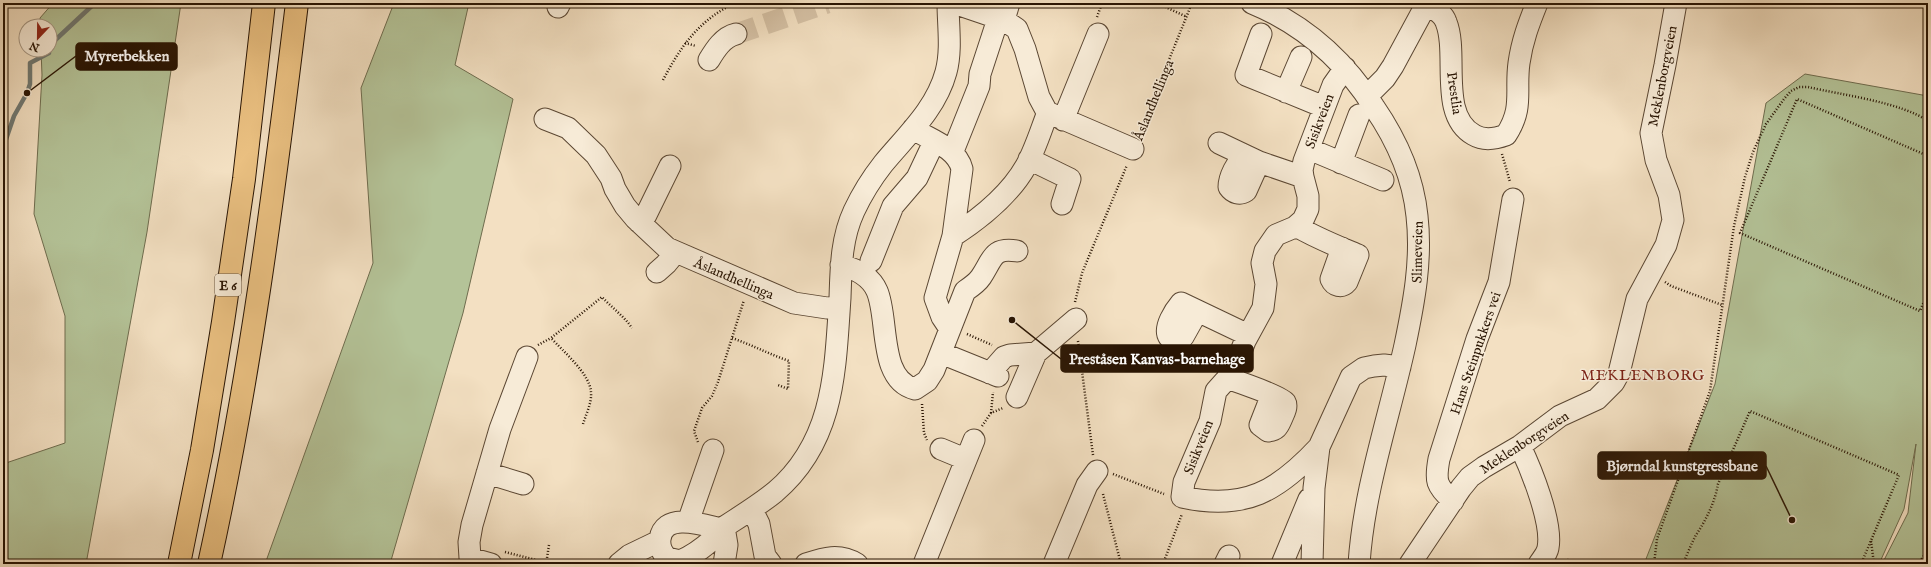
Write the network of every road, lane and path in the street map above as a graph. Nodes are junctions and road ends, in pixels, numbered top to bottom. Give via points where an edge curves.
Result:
1 (264, 3) edge
2 (297, 3) edge
3 (735, 3) edge
4 (948, 3) edge
5 (954, 3) edge
6 (1157, 3) edge
7 (1192, 3) edge
8 (1252, 3) edge
9 (1426, 3) edge
10 (1537, 3) edge
11 (1676, 3) edge
12 (1004, 14) edge
13 (1187, 17) junction
14 (736, 34) tunnel mouth
15 (1098, 34) dead end
16 (1261, 34) dead end
17 (685, 43) junction
18 (693, 45) dead end
19 (1301, 57) dead end
20 (708, 60) dead end
21 (1345, 68) junction
22 (663, 80) dead end
23 (1286, 92) junction
24 (1367, 96) junction
25 (1324, 107) junction
26 (1056, 116) junction
27 (1359, 116) dead end
28 (545, 118) dead end
29 (1928, 120) edge
30 (913, 129) junction
31 (1498, 138) junction
32 (934, 142) junction
33 (1219, 143) dead end
34 (1133, 149) junction
35 (1309, 149) junction
36 (953, 151) junction
37 (1928, 156) edge
38 (1029, 159) junction
39 (1341, 163) junction
40 (670, 166) dead end
41 (1303, 177) junction
42 (1383, 180) dead end
43 (1513, 199) joint
44 (1062, 204) dead end
45 (1296, 226) junction
46 (638, 229) junction
47 (1733, 231) junction
48 (1740, 233) junction
49 (953, 236) junction
50 (1342, 248) dead end
51 (1017, 250) dead end
52 (871, 261) dead end
53 (841, 265) junction
54 (1650, 272) junction
55 (750, 285) junction
56 (1928, 292) edge
57 (1722, 305) junction
58 (839, 307) junction
59 (1197, 312) dead end
60 (1076, 319) junction
61 (632, 328) dead end
62 (951, 328) junction
63 (1248, 335) junction
64 (732, 338) junction
65 (941, 353) junction
66 (1036, 353) junction
67 (1010, 355) junction
68 (527, 357) dead end
69 (1400, 367) junction
70 (1227, 378) junction
71 (778, 385) dead end
72 (915, 389) junction
73 (1270, 394) dead end
74 (1017, 397) joint
75 (583, 424) dead end
76 (1520, 446) junction
77 (1319, 447) junction
78 (941, 449) joint
79 (713, 450) joint
80 (970, 450) junction
81 (1097, 470) junction
82 (487, 473) junction
83 (523, 484) dead end
84 (1314, 488) junction
85 (1182, 497) junction
86 (1453, 501) junction
87 (752, 510) junction
88 (688, 522) junction
89 (723, 528) junction
90 (1871, 540) junction
91 (659, 541) junction
92 (549, 545) dead end
93 (1928, 550) edge
94 (497, 558) edge
95 (1310, 560) edge
96 (468, 561) edge
97 (179, 564) edge
98 (209, 564) edge
99 (619, 564) edge
100 (724, 564) edge
101 (771, 564) edge
102 (806, 564) edge
103 (857, 564) edge
104 (924, 564) edge
105 (1054, 564) edge
106 (1122, 564) edge
107 (1163, 564) edge
108 (1282, 564) edge
109 (1359, 564) edge
110 (1410, 564) edge
111 (1539, 564) edge
112 (1557, 564) edge
113 (1574, 564) edge
114 (1654, 564) edge
115 (1683, 564) edge
116 (1860, 564) edge
117 (1874, 564) edge
118 (1918, 564) edge

1 - 97 highway, E 6 via 244,178 223,322 202,450
2 - 98 highway, E 6 via 254,331
3 - 17 path via 714,14
4 - 30 street via 949,53 946,71 932,106
5 - 12 street
6 - 13 path
7 - 13 path, Åslandhellinga
8 - 21 street, Slimeveien via 1310,36
9 - 24 street via 1394,66
9 - 31 street, Prestlia via 1442,14 1449,30 1452,85 1459,121 1467,131 1476,136
10 - 31 street via 1526,29 1519,64 1518,112 1506,135
11 - 54 street, Meklenborgveien via 1651,133 1656,160 1673,211 1673,220 1666,245
12 - 26 street via 1017,29 1039,97
12 - 36 street via 982,67 979,86
13 - 34 path, Åslandhellinga
14 - 20 street via 720,44
15 - 26 street
16 - 23 street via 1246,75
17 - 18 path
17 - 22 path
19 - 23 street
21 - 24 street, Slimeveien
21 - 25 street, Sisikveien via 1337,77
23 - 25 street
24 - 69 street, Slimeveien via 1399,150 1410,179 1417,216 1418,274
25 - 35 street, Sisikveien
26 - 34 street, Åslandhellinga
26 - 38 street
27 - 39 street
28 - 46 street, Åslandhellinga via 568,128 596,155
29 - 47 path via 1895,106 1822,90 1799,87 1791,91 1766,124 1753,152
30 - 32 street
30 - 53 street via 871,179 854,210 843,246
31 - 43 path
32 - 36 street
32 - 52 street via 917,178 893,206
33 - 41 street
34 - 60 path via 1082,273 1075,300
35 - 39 street
35 - 41 street, Sisikveien via 1302,170
36 - 49 street via 961,164 962,175
37 - 48 path via 1797,99
38 - 44 street via 1070,179
38 - 49 street via 1005,194
39 - 42 street
40 - 46 street
41 - 45 street, Sisikveien via 1308,208 1303,220
43 - 86 street, Hans Steinpukkers vei via 1499,282 1477,338 1439,459 1436,475 1438,484
45 - 50 street
45 - 63 street, Sisikveien via 1276,235 1265,251 1262,263 1266,296 1258,319
46 - 55 street, Åslandhellinga via 667,248 666,263
47 - 48 path
47 - 57 path
48 - 56 path via 1920,310
49 - 62 street via 935,298 942,318
51 - 62 street via 1008,249 994,255 981,277 965,291
53 - 58 street
53 - 72 street via 866,276 878,292 887,349 894,370 904,384
54 - 57 path via 1671,286
54 - 76 street, Meklenborgveien via 1634,307 1614,382 1597,399 1560,416
55 - 58 street, Åslandhellinga via 794,303 827,308
55 - 64 path
57 - 114 path via 1710,391 1658,539
58 - 87 street via 831,393 815,441 804,461 791,476
59 - 63 street
60 - 66 street
60 - 81 path
61 - 75 path via 602,297 551,338 589,383 590,401
62 - 65 street
62 - 67 path
63 - 70 street, Sisikveien via 1233,372
64 - 71 path via 789,361 788,389
64 - 79 path via 712,396 702,408 694,430 699,444
65 - 67 street via 994,374 1004,357
65 - 72 street via 931,376 922,386
66 - 67 street
66 - 74 street
68 - 82 street
69 - 77 street via 1384,365 1364,368 1351,377
69 - 109 street, Slimeveien via 1369,492
70 - 73 street
70 - 85 street, Sisikveien via 1216,391 1210,421 1184,482
72 - 78 path via 922,400 925,437
74 - 80 path via 988,416
76 - 86 street, Meklenborgveien via 1475,474 1461,488
76 - 111 street via 1533,474 1548,532 1548,548
77 - 84 street
77 - 85 street via 1303,464 1266,492 1243,500 1229,501 1193,500
78 - 80 street
79 - 88 street
80 - 104 street
81 - 85 path via 1156,492
81 - 105 street via 1087,485
81 - 106 path
82 - 83 street
82 - 96 street via 472,525
84 - 95 street
84 - 108 street
85 - 107 path via 1181,516
86 - 110 street, Meklenborgveien
87 - 89 street
87 - 101 street via 759,524 765,556
88 - 89 street
88 - 91 street via 665,526
89 - 91 street via 714,538 680,562 667,558
89 - 100 street via 727,545
90 - 115 path via 1899,475 1750,411 1718,484 1717,492
90 - 116 path
90 - 117 path
91 - 99 street via 630,555
92 - 94 path via 547,558 551,564
93 - 118 path
94 - 96 street
102 - 103 street via 835,557 848,559
112 - 113 path via 1568,560

